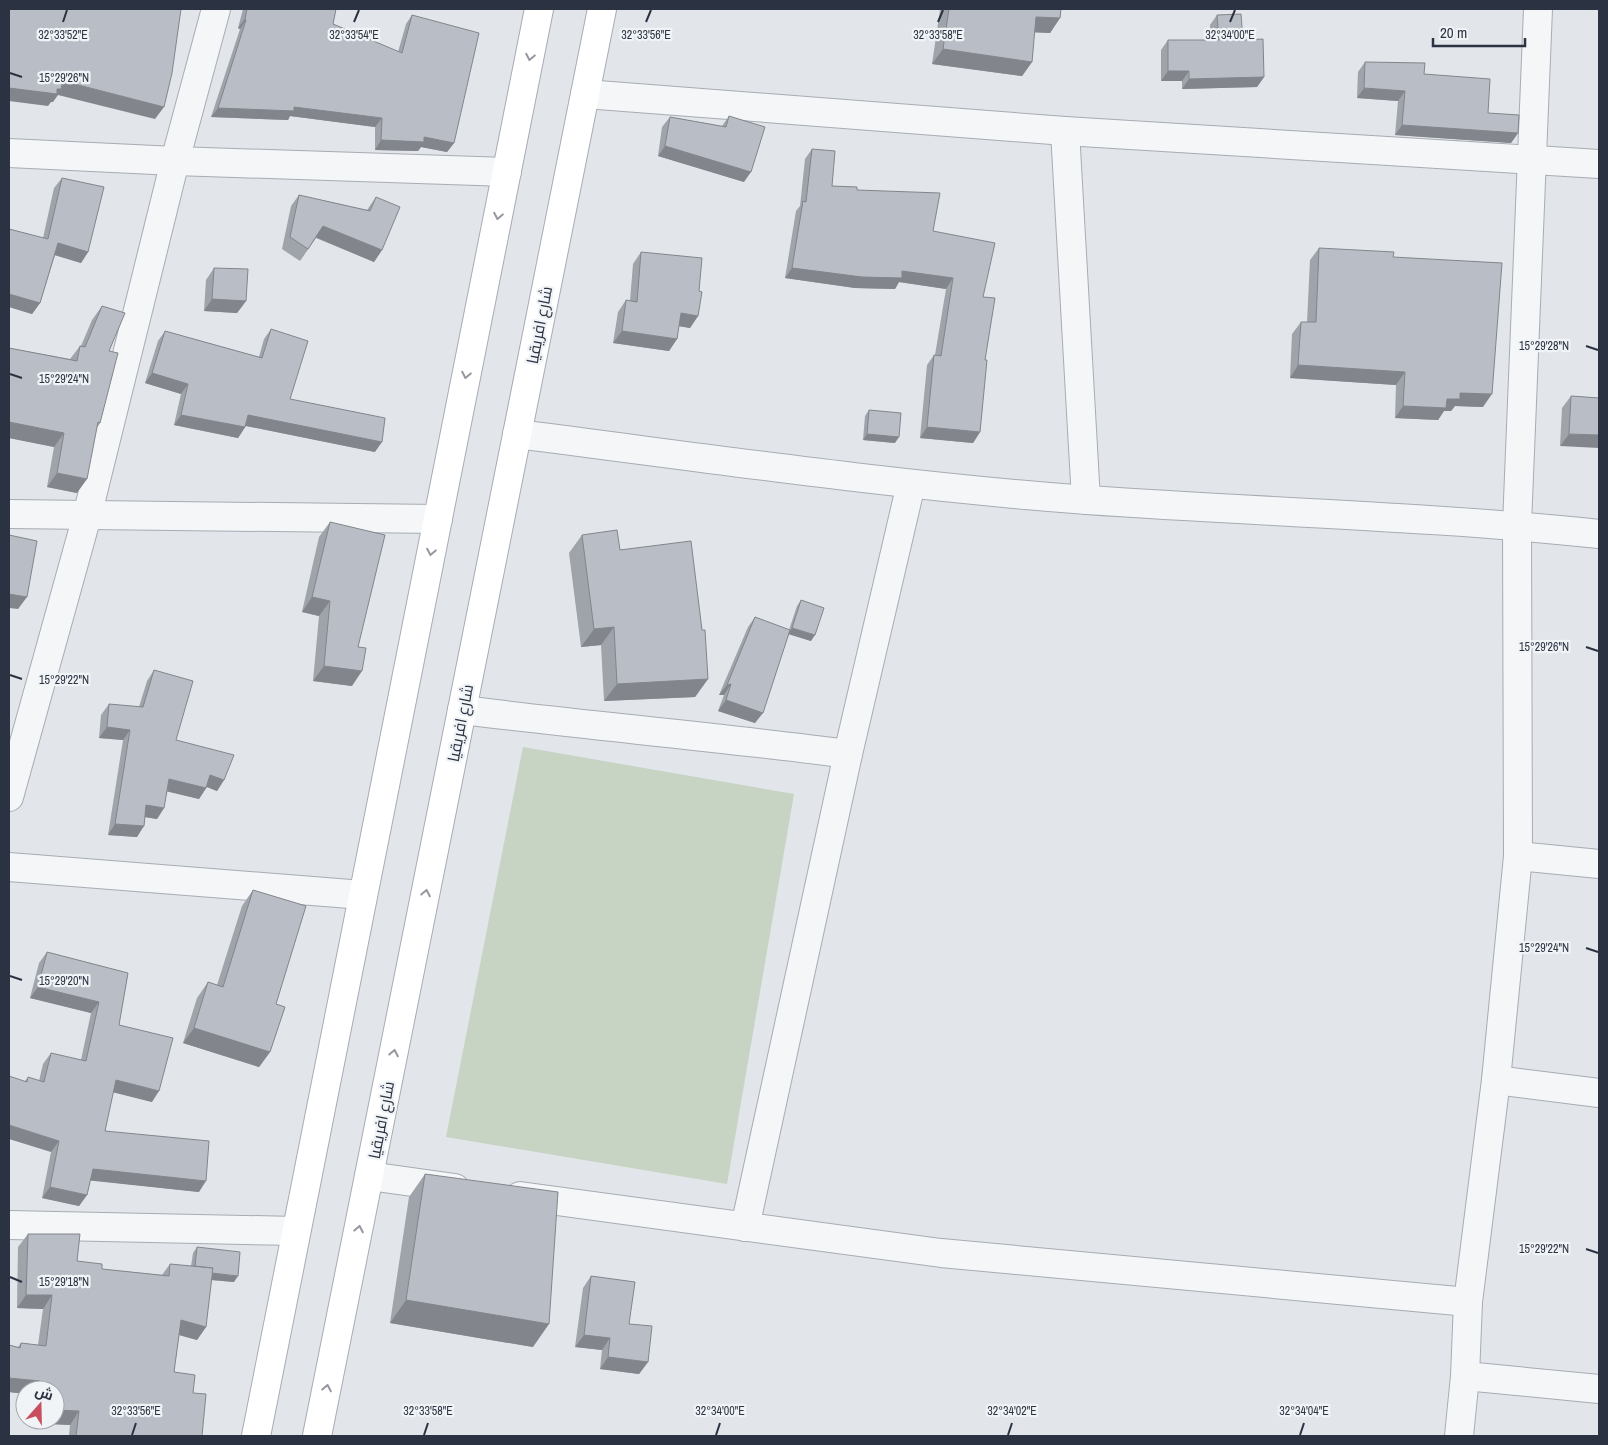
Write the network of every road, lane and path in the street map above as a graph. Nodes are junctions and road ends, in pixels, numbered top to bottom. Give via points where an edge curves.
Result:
1 (216, 9) edge
2 (539, 9) edge
3 (602, 9) edge
4 (1538, 9) edge
5 (585, 94) junction
6 (1065, 131) junction
7 (9, 153) edge
8 (1532, 160) junction
9 (175, 162) junction
10 (1599, 164) edge
11 (507, 172) junction
12 (517, 434) junction
13 (911, 484) junction
14 (1086, 500) junction
15 (9, 514) edge
16 (87, 516) junction
17 (438, 519) junction
18 (1518, 526) junction
19 (1599, 534) edge
20 (462, 710) junction
21 (848, 754) junction
22 (9, 797) edge
23 (1518, 856) junction
24 (1599, 864) edge
25 (9, 867) edge
26 (363, 895) junction
27 (1496, 1080) junction
28 (1599, 1093) edge
29 (369, 1176) junction
30 (9, 1225) edge
31 (745, 1227) junction
32 (296, 1232) junction
33 (1468, 1302) junction
34 (1465, 1376) junction
35 (1599, 1389) edge
36 (256, 1436) edge
37 (318, 1436) edge
38 (1459, 1436) edge

1 - 9 street
2 -> 11 street
3 - 5 street, شارع افريقيا
4 - 8 street
5 - 6 street
5 - 12 street, شارع افريقيا
6 - 8 street
6 - 14 street
7 - 9 street
8 - 10 street
8 - 18 street
9 - 11 street
9 - 16 street
11 -> 17 street
12 - 13 street
12 - 20 street, شارع افريقيا
13 - 14 street
13 - 21 street
14 - 18 street
15 - 16 street
16 - 17 street
16 - 22 street
17 -> 26 street
18 - 19 street
18 - 23 street
20 - 21 street via 730,738
29 -> 20 street, شارع افريقيا
21 - 31 street
23 - 24 street
23 - 27 street
25 - 26 street
26 - 32 street
27 - 28 street
27 - 33 street
29 - 31 street
37 -> 29 street, شارع افريقيا
30 - 32 street
31 - 33 street via 942,1253
32 - 36 street
33 - 34 street
34 - 35 street
34 - 38 street

